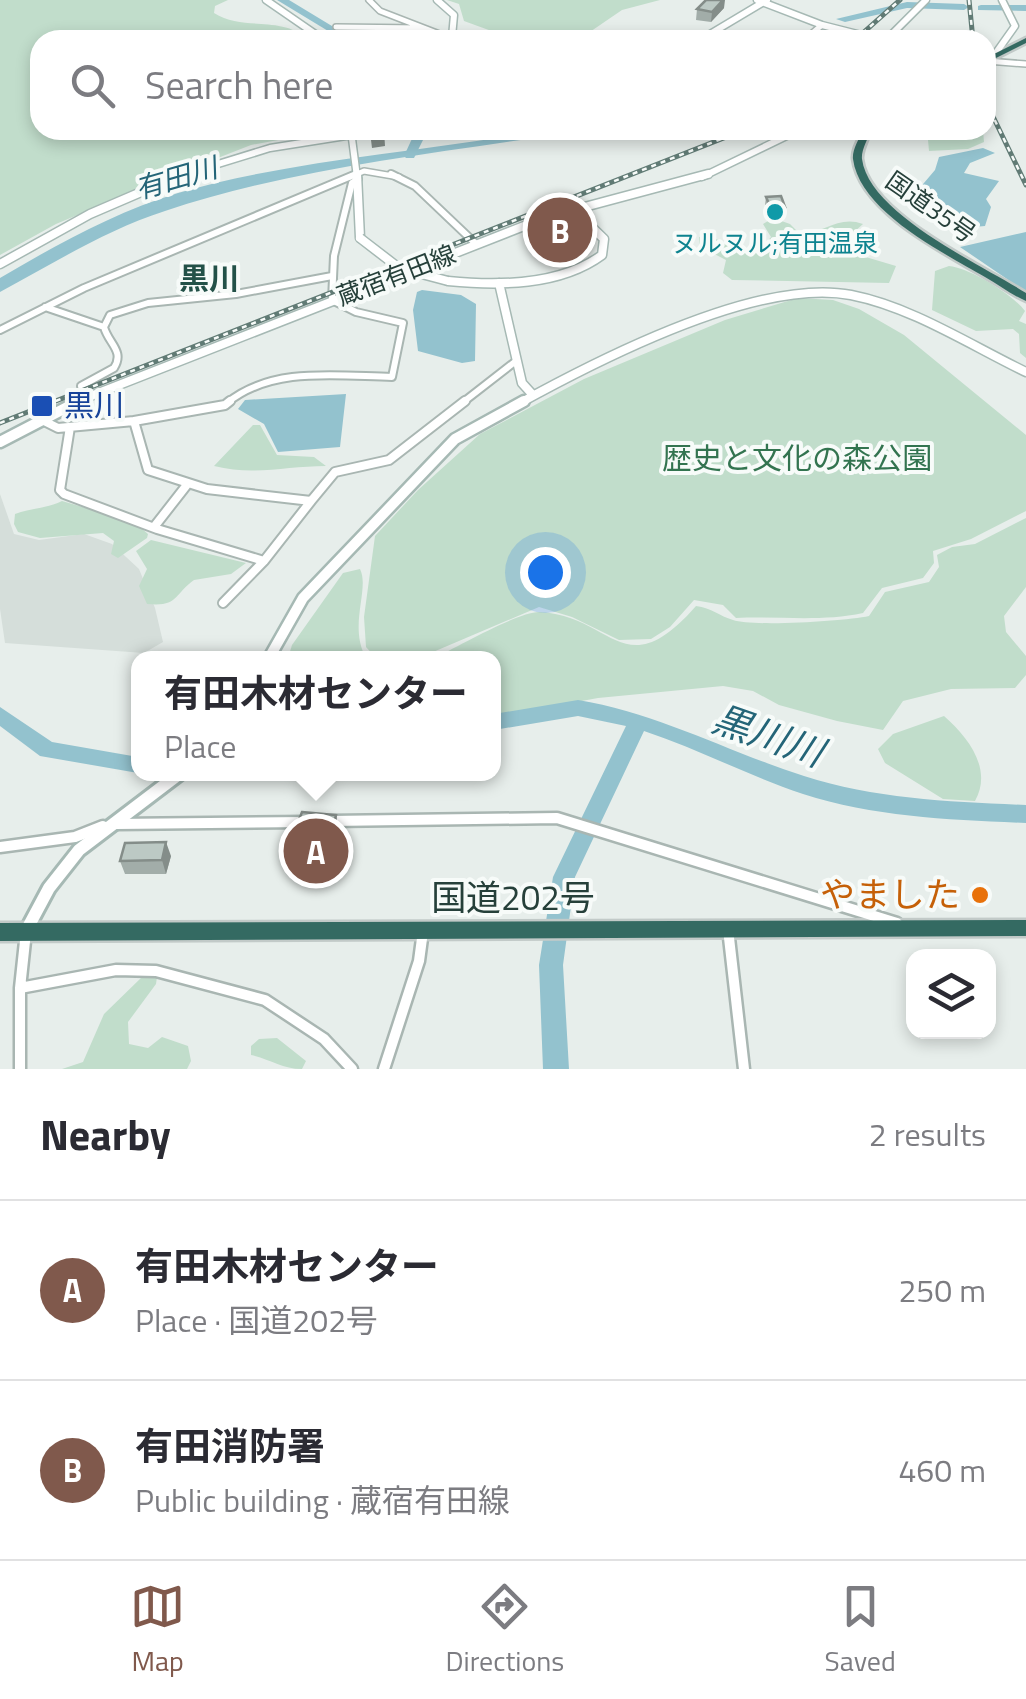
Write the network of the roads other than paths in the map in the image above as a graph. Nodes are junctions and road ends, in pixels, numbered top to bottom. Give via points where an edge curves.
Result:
1 (266, 0) edge
2 (369, 0) edge
3 (437, 0) edge
4 (763, 1) edge
5 (922, 3) edge
6 (1004, 3) edge
7 (824, 26) junction
8 (336, 27) dead end
9 (425, 27) junction
10 (1017, 29) junction
11 (310, 30) edge
12 (432, 30) edge
13 (455, 30) edge
14 (716, 30) edge
15 (820, 30) edge
16 (841, 30) edge
17 (894, 30) edge
18 (1026, 38) edge
19 (996, 54) edge
20 (996, 56) edge
21 (996, 61) edge
22 (1026, 64) edge
23 (311, 140) edge
24 (353, 140) edge
25 (778, 140) edge
26 (860, 140) edge
27 (358, 176) junction
28 (574, 210) junction
29 (476, 244) junction
30 (0, 264) edge
31 (332, 276) junction
32 (498, 282) junction
33 (1026, 298) edge
34 (332, 300) junction
35 (45, 307) junction
36 (104, 327) junction
37 (0, 330) edge
38 (516, 361) junction
39 (1026, 372) edge
40 (532, 394) junction
41 (84, 399) junction
42 (38, 418) junction
43 (134, 421) junction
44 (70, 428) junction
45 (0, 442) edge
46 (186, 486) junction
47 (311, 501) junction
48 (154, 527) junction
49 (264, 561) junction
50 (224, 604) dead end
51 (272, 651) edge
52 (169, 781) edge
53 (109, 824) junction
54 (0, 847) edge
55 (1026, 928) edge
56 (728, 929) junction
57 (916, 929) junction
58 (0, 932) edge
59 (26, 932) junction
60 (423, 932) junction
61 (20, 988) junction
62 (20, 1069) edge
63 (352, 1069) edge
64 (384, 1069) edge
65 (744, 1069) edge

1 - 11 street
2 - 9 street via 380,11
3 - 13 street via 453,11
4 - 7 street
4 - 14 street
5 - 17 street
6 - 10 street
7 - 15 street
7 - 16 street
8 - 9 street
9 - 12 street
10 - 18 street
10 - 19 street
18 - 20 highway
21 - 22 street
23 - 30 street via 226,160 63,226
24 - 27 street
25 - 28 street, 蔵宿有田線 via 694,181
26 - 33 highway, 国道35号 via 854,163 869,193
27 - 29 street via 386,173 416,183
27 - 31 street
27 - 32 street, bridge via 360,238 385,262 448,281
27 - 35 street
28 - 29 street, 蔵宿有田線
28 - 32 street via 604,240 596,261 564,273
29 - 34 street, 蔵宿有田線
31 - 34 street
31 - 36 street via 148,303 110,314
32 - 38 street
34 - 41 street, 蔵宿有田線
34 - 43 street via 403,323 392,376 293,376 244,389 225,405
35 - 36 street
35 - 37 street
36 - 41 street via 118,358 112,370 81,386
38 - 40 street
38 - 47 street via 390,460 335,472
39 - 40 street via 886,304 805,292 745,304
40 - 51 street via 474,426 432,460 303,598
41 - 42 street, 蔵宿有田線
42 - 44 street
42 - 45 street, 蔵宿有田線
43 - 44 street
43 - 46 street via 148,470
44 - 48 street via 60,490
46 - 47 street
46 - 48 street
47 - 49 street
48 - 49 street
49 - 50 street
52 - 53 street
53 - 54 street via 76,838
53 - 57 street via 558,818
53 - 59 street via 64,866
55 - 57 highway, 国道202号
56 - 57 highway, 国道202号
56 - 60 highway, 国道202号
56 - 65 street
58 - 59 highway, 国道202号
59 - 60 highway, 国道202号
59 - 61 street
60 - 64 street
61 - 62 street
61 - 63 street via 116,970 156,970 265,1000 324,1039

